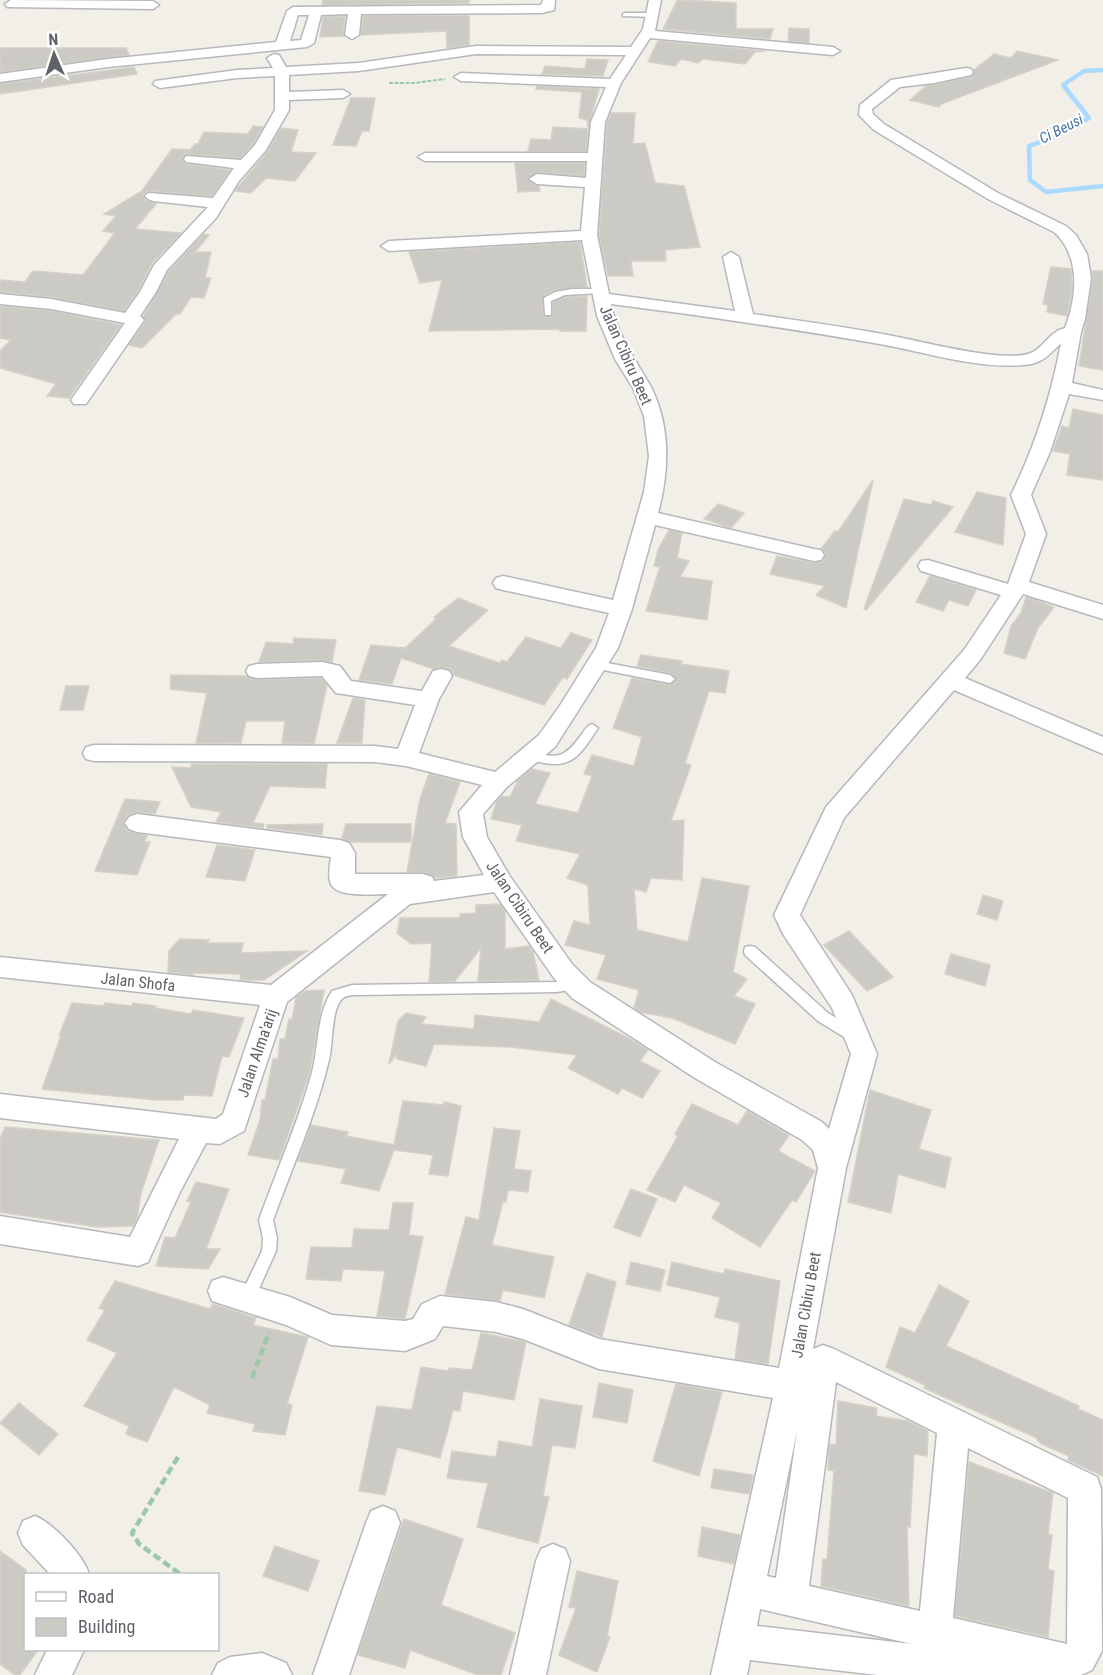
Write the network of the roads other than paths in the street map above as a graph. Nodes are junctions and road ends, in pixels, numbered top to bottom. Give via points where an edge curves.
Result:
1 (404, 0) edge
2 (549, 0) edge
3 (9, 5) edge
4 (153, 5) dead end
5 (341, 6) edge
6 (477, 10) edge
7 (316, 11) junction
8 (355, 12) junction
9 (625, 15) dead end
10 (648, 25) edge
11 (352, 35) dead end
12 (276, 46) junction
13 (833, 51) dead end
14 (8, 62) dead end
15 (108, 63) junction
16 (282, 72) junction
17 (966, 72) dead end
18 (461, 77) road end
19 (0, 78) edge
20 (614, 83) junction
21 (160, 84) dead end
22 (343, 94) dead end
23 (283, 96) junction
24 (210, 146) dead end
25 (256, 153) junction
26 (425, 157) dead end
27 (595, 157) junction
28 (191, 159) dead end
29 (245, 165) junction
30 (537, 179) dead end
31 (592, 183) junction
32 (153, 196) dead end
33 (217, 203) junction
34 (589, 235) junction
35 (389, 246) dead end
36 (731, 257) dead end
37 (600, 294) junction
38 (0, 299) edge
39 (548, 313) dead end
40 (110, 316) junction
41 (745, 316) junction
42 (129, 319) junction
43 (94, 331) dead end
44 (1072, 332) junction
45 (1062, 387) junction
46 (1103, 395) edge
47 (80, 400) dead end
48 (648, 517) junction
49 (814, 555) dead end
50 (928, 566) dead end
51 (503, 583) dead end
52 (1015, 589) junction
53 (622, 609) junction
54 (1103, 612) edge
55 (597, 665) junction
56 (257, 671) dead end
57 (441, 676) dead end
58 (670, 679) dead end
59 (950, 680) junction
60 (428, 699) junction
61 (592, 728) dead end
62 (1103, 746) edge
63 (94, 753) dead end
64 (529, 755) junction
65 (406, 758) junction
66 (499, 781) junction
67 (137, 823) dead end
68 (500, 882) junction
69 (443, 891) junction
70 (750, 951) dead end
71 (0, 967) edge
72 (575, 984) junction
73 (276, 996) junction
74 (858, 1038) junction
75 (0, 1106) edge
76 (199, 1129) junction
77 (832, 1168) junction
78 (0, 1230) edge
79 (235, 1295) joint
80 (791, 1385) junction
81 (954, 1426) junction
82 (383, 1523) dead end
83 (35, 1533) dead end
84 (553, 1561) dead end
85 (70, 1573) edge
86 (748, 1589) junction
87 (790, 1599) junction
88 (935, 1631) junction
89 (737, 1641) junction
90 (65, 1651) edge
91 (53, 1675) edge
92 (230, 1675) edge
93 (274, 1675) edge
94 (331, 1675) edge
95 (528, 1675) edge
96 (729, 1675) edge
97 (1027, 1675) edge

1 - 5 street via 401,5
2 - 6 street via 547,9
3 - 4 street
5 - 7 street
5 - 8 street
6 - 8 street via 430,16
7 - 12 street via 293,11
7 - 12 street via 307,43
8 - 11 street
9 - 10 lane
10 - 13 street
10 - 16 street via 567,49 476,50 359,67
10 - 20 street, Jalan Cibiru Beet
12 - 15 street
12 - 16 street
14 - 15 street
15 - 19 street
16 - 21 street
16 - 23 street
17 - 44 street via 896,83 865,108 866,115 879,127 993,196 1060,229 1070,238 1079,254 1083,278
18 - 20 street
20 - 27 street, Jalan Cibiru Beet via 598,122
22 - 23 street
23 - 25 street via 282,110
24 - 25 street
25 - 29 street
26 - 27 street
27 - 31 street, Jalan Cibiru Beet
28 - 29 street
29 - 33 street
30 - 31 street
31 - 34 street, Jalan Cibiru Beet
32 - 33 street
33 - 42 street via 160,268
34 - 35 street
34 - 37 street, Jalan Cibiru Beet
36 - 41 street
37 - 39 lane via 572,292 550,296
37 - 41 street
37 - 48 street, Jalan Cibiru Beet via 605,316 653,416 658,456
38 - 40 street
40 - 42 street
40 - 43 street
41 - 44 street via 973,357 1024,360 1044,355 1058,336
42 - 47 street via 136,320
44 - 45 street
45 - 46 street
45 - 52 street via 1041,452 1021,495 1036,534
48 - 49 street
48 - 53 street, Jalan Cibiru Beet
50 - 52 street
51 - 53 street
52 - 54 street
52 - 59 street via 972,655
53 - 55 street, Jalan Cibiru Beet
55 - 58 lane
55 - 64 street, Jalan Cibiru Beet via 547,741
56 - 60 street via 322,669 332,671 344,688
57 - 60 street
59 - 62 street
59 - 74 street via 834,813 787,915 843,1003
60 - 65 street
61 - 64 lane via 574,753 562,761 548,762
63 - 65 street via 375,754
64 - 66 street, Jalan Cibiru Beet
65 - 66 street
66 - 68 street, Jalan Cibiru Beet via 471,812 475,837
67 - 69 street via 340,849 345,884 416,883
68 - 69 street, Jalan Alma'arij
68 - 72 street, Jalan Cibiru Beet
69 - 73 street, Jalan Alma'arij via 401,897
70 - 74 lane via 823,1017
71 - 73 street, Jalan Shofa
72 - 77 street, Jalan Cibiru Beet via 705,1070 812,1131 825,1143
72 - 79 lane via 339,993 333,1002 314,1093 266,1220 269,1251
73 - 76 street, Jalan Alma'arij via 234,1122 220,1132
74 - 77 street via 864,1054
75 - 76 street, Jalan Alma'arij
76 - 78 street via 138,1252
77 - 80 street, Jalan Cibiru Beet
79 - 80 street via 331,1330 405,1336 424,1329 433,1314 440,1311 496,1317 599,1354
80 - 86 street, Jalan Cibiru Beet
81 - 87 street via 824,1360
81 - 88 street
81 - 88 street via 1085,1489 1084,1651 1080,1658 1070,1662
82 - 94 street
83 - 85 street
84 - 95 street
86 - 87 street
86 - 89 street, Jalan Cibiru Beet
87 - 88 street
89 - 96 street, Jalan Cibiru Beet
89 - 97 street
90 - 91 street
92 - 93 street via 262,1671

